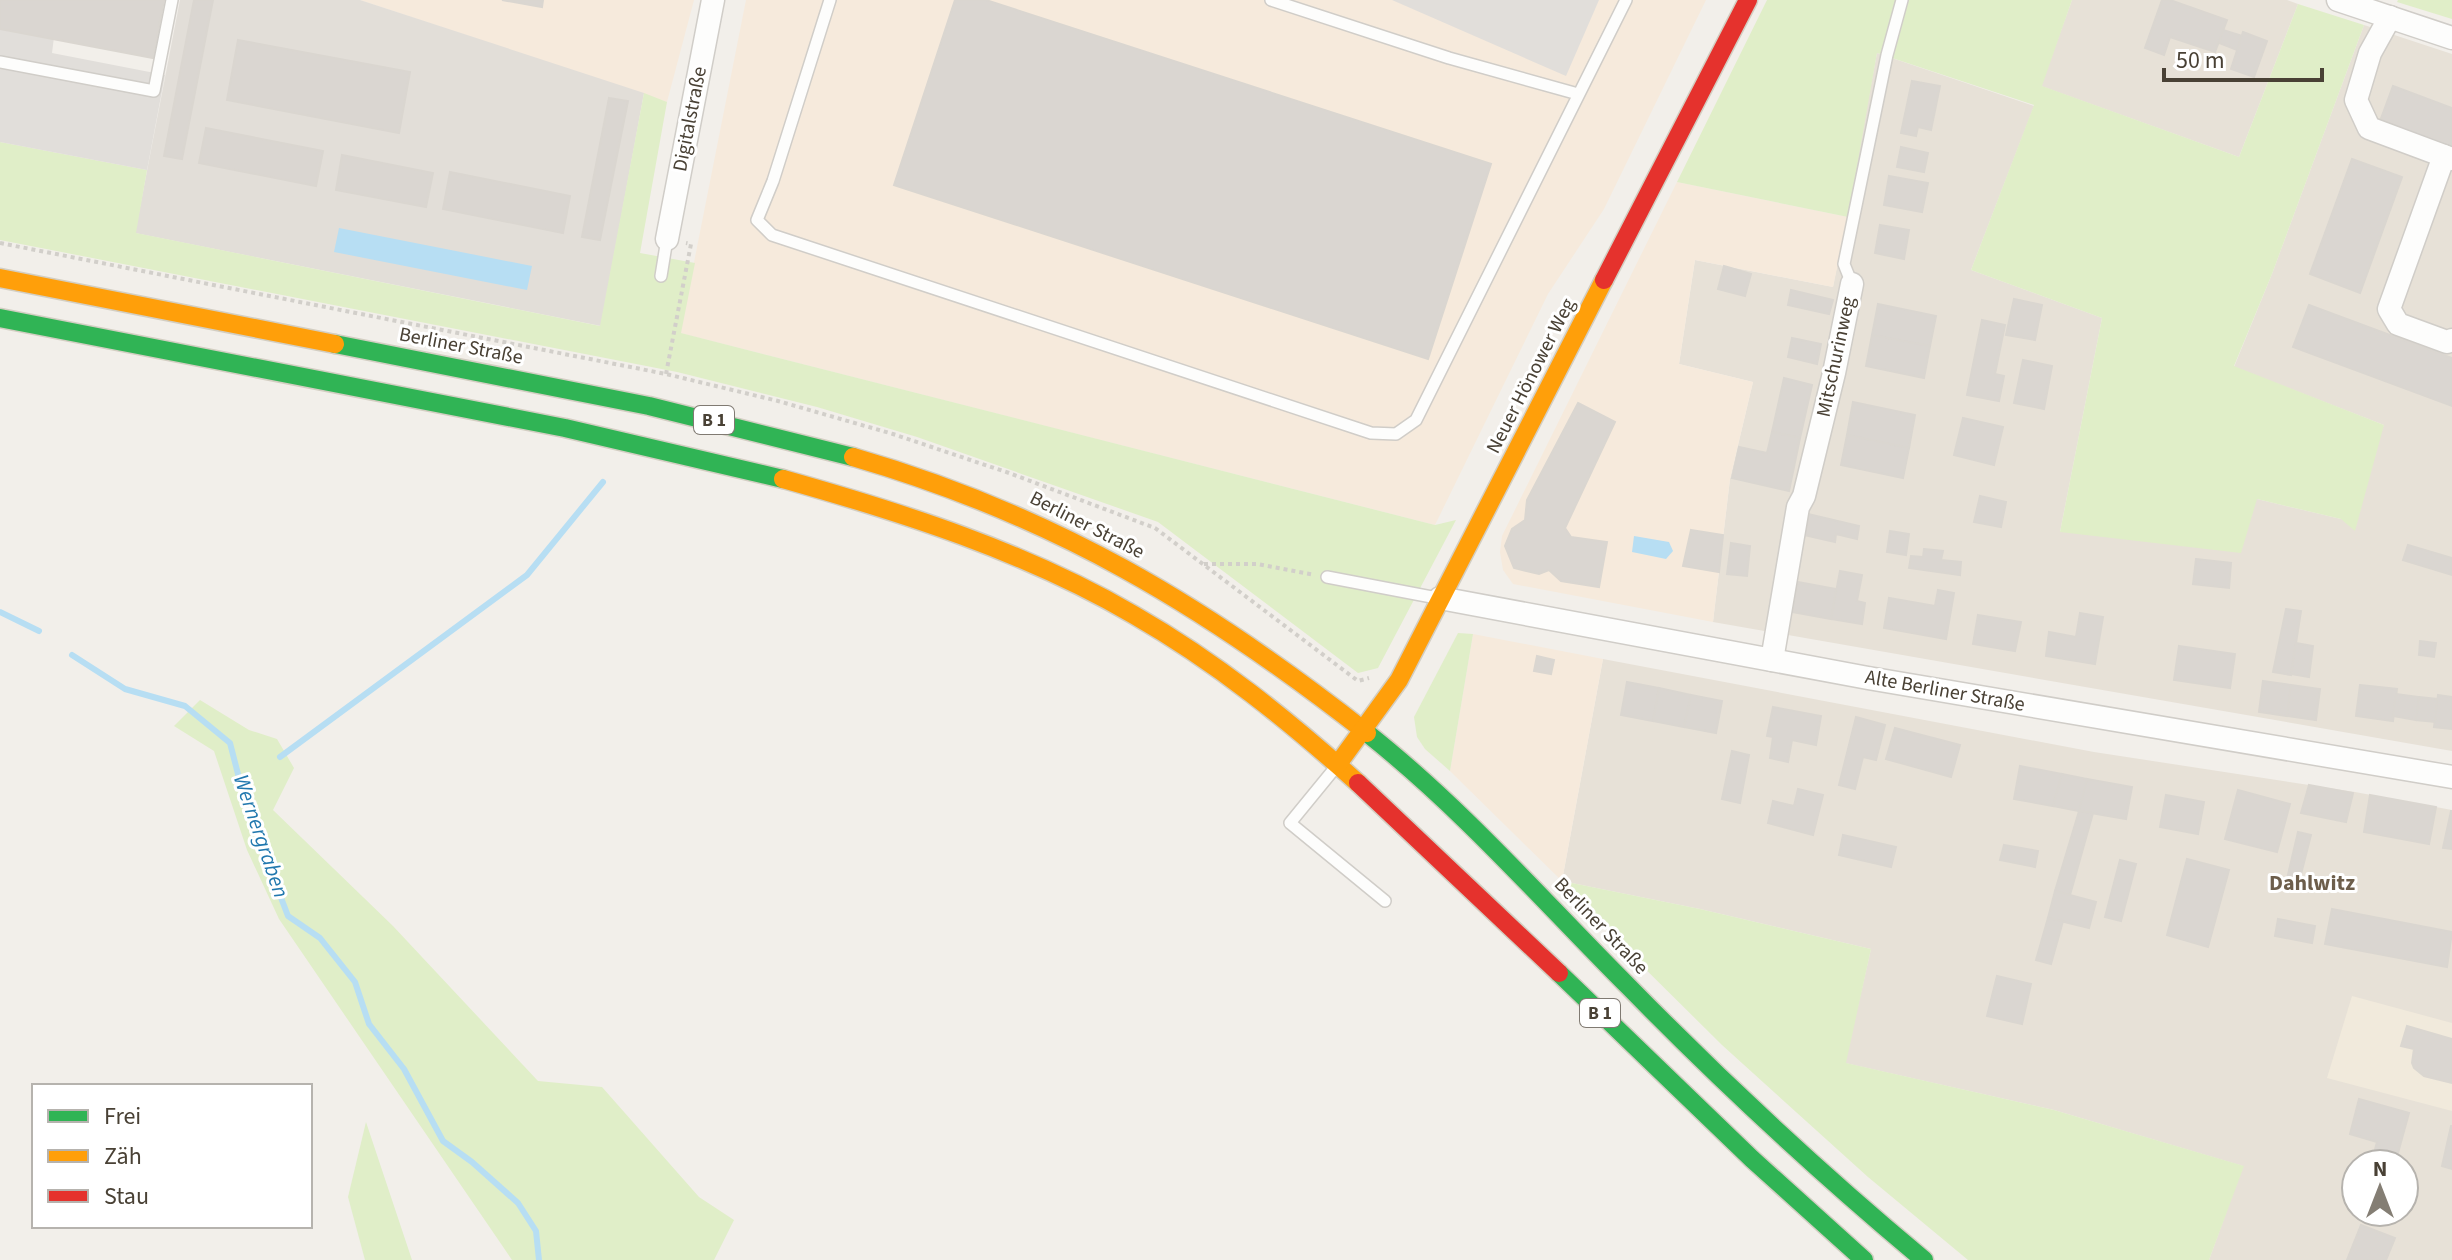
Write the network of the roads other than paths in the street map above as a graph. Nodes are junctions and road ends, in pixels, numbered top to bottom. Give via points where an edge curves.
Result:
1 (172, 0) edge
2 (713, 0) edge
3 (830, 0) edge
4 (1626, 0) edge
5 (1748, 0) edge
6 (1902, 0) edge
7 (2338, 0) edge
8 (1279, 1) edge
9 (2390, 17) junction
10 (2452, 38) edge
11 (0, 62) edge
12 (1578, 94) junction
13 (2448, 158) edge
14 (667, 239) joint
15 (661, 276) dead end
16 (0, 278) edge
17 (1852, 284) joint
18 (0, 318) edge
19 (2452, 340) edge
20 (1327, 577) road end
21 (1440, 598) junction
22 (1772, 660) junction
23 (1363, 732) junction
24 (1338, 764) junction
25 (2452, 777) edge
26 (1385, 901) dead end
27 (1864, 1260) edge
28 (1924, 1260) edge

1 - 11 lane via 154,91
2 - 14 street, Digitalstraße
3 - 12 lane via 757,220 772,235 1371,433 1396,434 1416,420
4 - 12 lane
5 - 21 main road, Neuer Hönower Weg
6 - 17 lane, Mitschurinweg via 1844,264
7 - 9 street
8 - 12 lane
9 - 10 street
9 - 13 street via 2370,53 2356,100 2369,128
13 - 19 street via 2389,309 2398,324
14 - 15 lane
16 - 23 main road, Berliner Straße / B 1 via 689,414 942,485 1017,514 1169,592
17 - 22 street, Mitschurinweg via 1798,507
18 - 24 main road, B 1 via 687,455 817,486 921,520 1084,588 1151,626 1216,666
20 - 21 lane
21 - 22 street, Alte Berliner Straße
21 - 23 main road, Neuer Hönower Weg via 1393,690
22 - 25 street, Alte Berliner Straße
23 - 24 main road, Neuer Hönower Weg
23 - 28 main road, Berliner Straße / B 1 via 1493,846 1815,1166
24 - 26 lane via 1290,823
24 - 27 main road, B 1 via 1502,915 1774,1182

